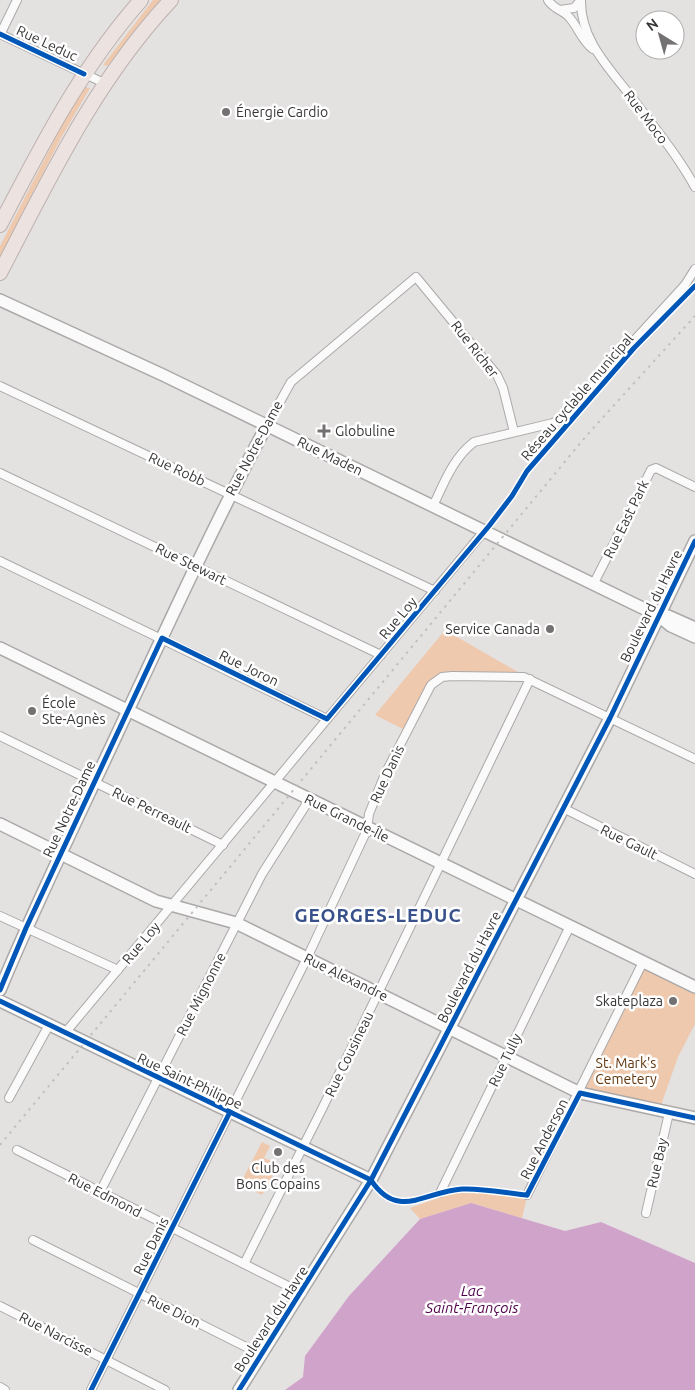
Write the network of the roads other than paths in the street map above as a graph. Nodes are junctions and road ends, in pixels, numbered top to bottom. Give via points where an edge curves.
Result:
1 (17, 0) edge
2 (141, 0) edge
3 (171, 0) edge
4 (548, 0) edge
5 (581, 0) edge
6 (557, 10) junction
7 (0, 34) edge
8 (595, 50) junction
9 (84, 74) junction
10 (104, 83) junction
11 (695, 187) edge
12 (0, 226) edge
13 (695, 269) edge
14 (0, 273) edge
15 (416, 277) joint
16 (0, 300) edge
17 (0, 386) edge
18 (266, 425) junction
19 (514, 432) junction
20 (0, 473) edge
21 (695, 487) edge
22 (230, 494) junction
23 (433, 506) junction
24 (485, 530) junction
25 (695, 541) edge
26 (0, 561) edge
27 (196, 566) junction
28 (593, 585) junction
29 (435, 591) junction
30 (659, 616) junction
31 (695, 628) edge
32 (695, 637) edge
33 (162, 638) junction
34 (0, 648) edge
35 (381, 655) junction
36 (530, 680) junction
37 (128, 711) junction
38 (610, 718) junction
39 (327, 719) junction
40 (0, 736) edge
41 (695, 759) edge
42 (95, 782) junction
43 (275, 784) junction
44 (309, 800) junction
45 (563, 808) junction
46 (0, 824) edge
47 (368, 828) junction
48 (223, 845) junction
49 (61, 853) junction
50 (441, 863) junction
51 (695, 874) edge
52 (516, 900) junction
53 (172, 906) junction
54 (0, 916) edge
55 (236, 923) junction
56 (570, 926) junction
57 (26, 928) junction
58 (307, 958) junction
59 (644, 962) junction
60 (118, 970) junction
61 (695, 987) edge
62 (0, 990) edge
63 (379, 993) junction
64 (0, 1002) edge
65 (49, 1025) junction
66 (450, 1028) junction
67 (66, 1033) junction
68 (507, 1056) junction
69 (158, 1078) junction
70 (580, 1092) junction
71 (9, 1098) dead end
72 (230, 1112) junction
73 (669, 1114) junction
74 (695, 1118) edge
75 (303, 1147) junction
76 (17, 1150) dead end
77 (371, 1180) junction
78 (100, 1192) junction
79 (440, 1193) dead end
80 (527, 1195) dead end
81 (646, 1213) dead end
82 (172, 1228) junction
83 (33, 1240) dead end
84 (244, 1264) junction
85 (302, 1293) junction
86 (140, 1294) junction
87 (0, 1306) edge
88 (262, 1355) junction
89 (106, 1360) junction
90 (0, 1388) edge
91 (5, 1390) edge
92 (91, 1390) edge
93 (165, 1390) edge
94 (239, 1390) edge

1 - 7 street
2 - 9 highway
3 - 10 highway
4 - 6 street, Rue Moco
5 - 6 street, Rue Moco via 568,11
5 - 8 street, Rue Moco via 582,19
6 - 8 street, Rue Moco via 570,18 582,39
7 - 9 street, Rue Leduc
8 - 11 street, Rue Moco
9 - 10 street, Rue Leduc
9 - 12 highway via 52,126
10 - 14 highway
13 - 19 street via 685,285 564,417 553,423
15 - 18 street, Rue Notre-Dame via 291,382
15 - 19 street, Rue Richer via 497,376
16 - 18 street, Rue Maden
17 - 22 street, Rue Robb
18 - 22 street, Rue Notre-Dame
18 - 23 street, Rue Maden
19 - 23 street via 485,438 464,450 454,462
20 - 27 street, Rue Stewart
21 - 28 street, Rue East Park via 656,468 651,470
22 - 27 street, Rue Notre-Dame
22 - 29 street, Rue Robb
23 - 24 street, Rue Maden
24 - 28 street, Rue Maden
24 - 29 street, Rue Loy
25 - 30 street, Boulevard du Havre
26 - 33 street, Rue Joron
27 - 33 street, Rue Notre-Dame
27 - 35 street, Rue Stewart
28 - 30 street, Rue Maden
29 - 35 street, Rue Loy
30 - 31 street, Rue Maden via 668,616
30 - 32 street, Rue Maden via 671,626
30 - 38 street, Boulevard du Havre
33 - 37 street, Rue Notre-Dame
33 - 39 street, Rue Joron
34 - 37 street, Rue Grande-Île
35 - 39 street, Rue Loy
36 - 38 street, Rue Danis
36 - 47 street, Rue Danis via 517,676 452,676 436,680 385,774 371,809
36 - 50 street, Rue Cousineau
37 - 42 street, Rue Notre-Dame
37 - 43 street, Rue Grande-Île
38 - 41 street, Rue Danis
38 - 45 street, Boulevard du Havre
39 - 43 street, Rue Loy
40 - 42 street, Rue Perreault
42 - 48 street, Rue Perreault
42 - 49 street, Rue Notre-Dame
43 - 44 street, Rue Grande-Île
43 - 48 street, Rue Loy
44 - 47 street, Rue Grande-Île
44 - 55 street, Rue Mignonne via 262,874
45 - 51 street, Rue Gault
45 - 52 street, Boulevard du Havre
46 - 49 street, Rue Alexandre
47 - 50 street, Rue Grande-Île
47 - 58 street, Rue Danis
48 - 53 street, Rue Loy
49 - 53 street, Rue Alexandre
49 - 57 street, Rue Notre-Dame
50 - 52 street, Rue Grande-Île
50 - 63 street, Rue Cousineau
52 - 56 street, Rue Grande-Île
52 - 66 street, Boulevard du Havre
53 - 55 street, Rue Alexandre
53 - 60 street, Rue Loy
54 - 57 street
55 - 58 street, Rue Alexandre
55 - 69 street, Rue Mignonne
56 - 59 street, Rue Grande-Île
56 - 68 street, Rue Tully
57 - 60 street
57 - 62 street, Rue Notre-Dame
58 - 63 street, Rue Alexandre
58 - 72 street, Rue Danis
59 - 61 street, Rue Grande-Île
59 - 70 street, Rue Anderson
60 - 67 street, Rue Loy
63 - 66 street, Rue Alexandre
63 - 75 street, Rue Cousineau
64 - 65 street, Rue Saint-Philippe
65 - 67 street, Rue Saint-Philippe
65 - 71 street
66 - 68 street, Rue Alexandre
66 - 77 street, Boulevard du Havre
67 - 69 street, Rue Saint-Philippe
68 - 70 street, Rue Alexandre
68 - 79 street, Rue Tully
69 - 72 street, Rue Saint-Philippe
69 - 78 street, Rue Mignonne
70 - 73 street, Rue Alexandre
70 - 80 street, Rue Anderson
72 - 75 street, Rue Saint-Philippe
72 - 82 street, Rue Danis
73 - 74 street, Rue Alexandre
73 - 81 street, Rue Bay
75 - 77 street, Rue Saint-Philippe
75 - 84 street, Rue Cousineau
76 - 78 street, Rue Edmond
77 - 85 street, Boulevard du Havre
78 - 82 street, Rue Edmond
82 - 84 street, Rue Edmond
82 - 86 street, Rue Danis
83 - 86 street, Rue Dion
84 - 85 street, Rue Edmond
85 - 88 street, Boulevard du Havre
86 - 88 street, Rue Dion
86 - 89 street, Rue Danis
87 - 89 street, Rue Narcisse
88 - 94 street, Boulevard du Havre
89 - 92 street, Rue Danis
89 - 93 street, Rue Narcisse
90 - 91 street

